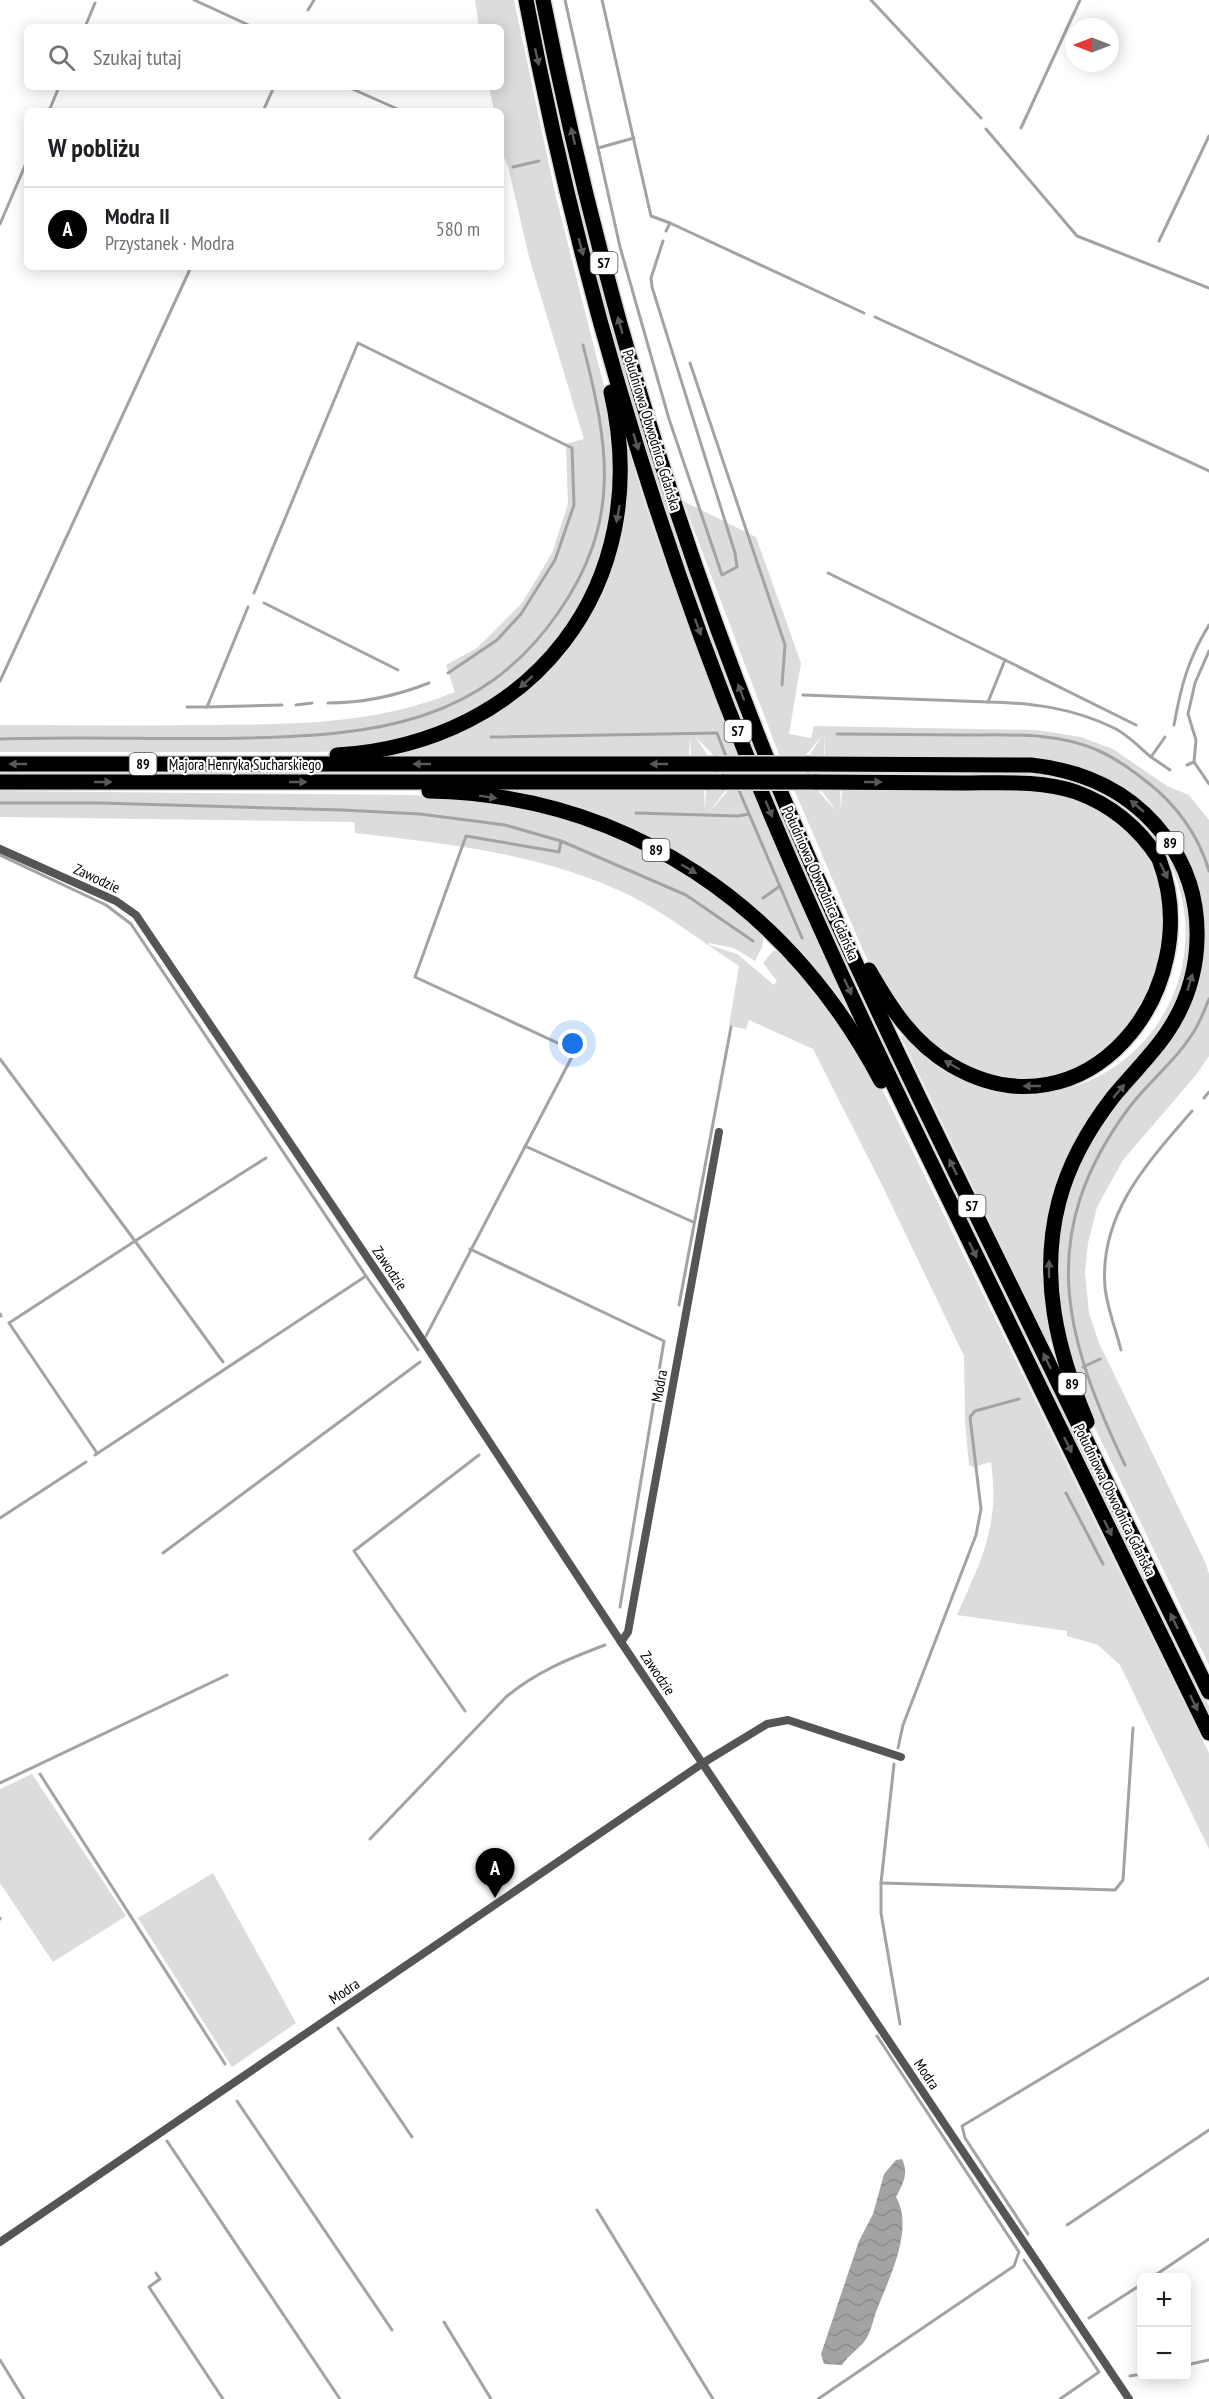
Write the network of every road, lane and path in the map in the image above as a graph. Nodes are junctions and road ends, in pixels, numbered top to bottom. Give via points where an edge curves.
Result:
1 (525, 0) edge
2 (543, 0) edge
3 (596, 305) junction
4 (0, 764) edge
5 (287, 764) junction
6 (0, 782) edge
7 (347, 782) junction
8 (0, 849) edge
9 (845, 940) junction
10 (719, 1132) dead end
11 (920, 1141) junction
12 (1101, 1470) junction
13 (621, 1642) junction
14 (1209, 1692) edge
15 (1209, 1733) edge
16 (900, 1757) dead end
17 (704, 1764) junction
18 (0, 2242) edge
19 (1129, 2399) edge

1 -> 3 highway, Południowa Obwodnica Gdańska / S7
9 -> 2 highway, Południowa Obwodnica Gdańska / S7 via 758,736 665,477 603,260
3 -> 5 highway, 89 via 596,336 616,414 621,452 620,503 603,570 571,631 513,694 449,731 397,748
3 -> 11 highway, Południowa Obwodnica Gdańska / S7 via 652,494 723,694 804,891
5 -> 4 highway, Majora Henryka Sucharskiego / 89
12 -> 5 highway, 89, bridge via 1055,1327 1049,1283 1052,1238 1064,1184 1084,1139 1113,1097 1166,1035 1195,966 1198,928 1192,892 1170,843 1145,812 1116,790 1067,770 1031,765
6 -> 7 highway, Majora Henryka Sucharskiego / 89
7 -> 9 highway, 89, bridge via 1023,784 1074,791 1120,815 1136,829 1164,868 1178,912 1176,966 1160,1011 1124,1053 1080,1078 1055,1085 982,1079 950,1065 902,1021
7 -> 11 highway, 89 via 376,790 480,796 560,811 620,833 696,873 754,915 820,983 856,1036 898,1113
8 - 13 street, Zawodzie via 116,901 136,915
12 -> 9 highway, Południowa Obwodnica Gdańska / S7
10 - 13 street, Modra via 628,1632
11 -> 15 highway, Południowa Obwodnica Gdańska / S7
14 -> 12 highway, Południowa Obwodnica Gdańska / S7
13 - 17 street, Zawodzie
16 - 17 street, Modra via 788,1720 767,1724
17 - 18 street, Modra
17 - 19 street, Modra

